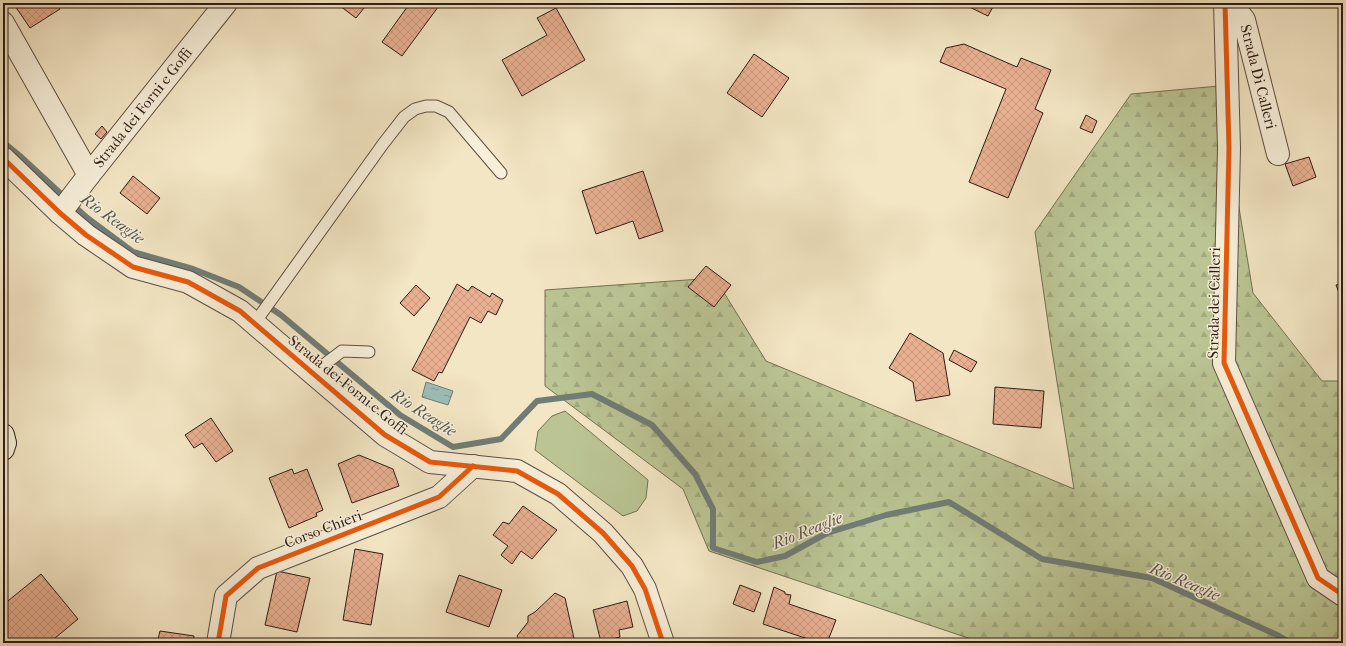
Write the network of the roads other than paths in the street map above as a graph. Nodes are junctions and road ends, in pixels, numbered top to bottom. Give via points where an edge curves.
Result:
1 (226, 3) edge
2 (1225, 3) edge
3 (1231, 3) edge
4 (3, 23) edge
5 (1278, 154) dead end
6 (3, 158) edge
7 (501, 173) dead end
8 (84, 181) junction
9 (61, 212) junction
10 (258, 318) junction
11 (369, 352) dead end
12 (318, 369) junction
13 (3, 435) edge
14 (3, 449) edge
15 (473, 466) junction
16 (1343, 595) edge
17 (218, 643) edge
18 (663, 643) edge

1 - 8 street, Strada dei Forni e Goffi
2 - 16 street, Strada dei Calleri via 1229,148 1224,363 1318,578
3 - 5 street, Strada Di Calleri via 1244,20
4 - 8 street
6 - 9 street, Strada dei Forni e Goffi
7 - 10 lane via 448,112 436,106 415,109 404,117
8 - 9 street, Strada dei Forni e Goffi
9 - 10 street, Strada dei Forni e Goffi via 86,235 133,267 188,282 240,311
10 - 12 street, Strada dei Forni e Goffi
11 - 12 lane via 342,351
12 - 15 street, Strada dei Forni e Goffi via 385,435 430,462
13 - 14 street
15 - 17 street, Corso Chieri via 438,497 258,568 226,596
15 - 18 street, Strada dei Forni e Goffi via 517,471 558,494 603,533 632,566 645,589

